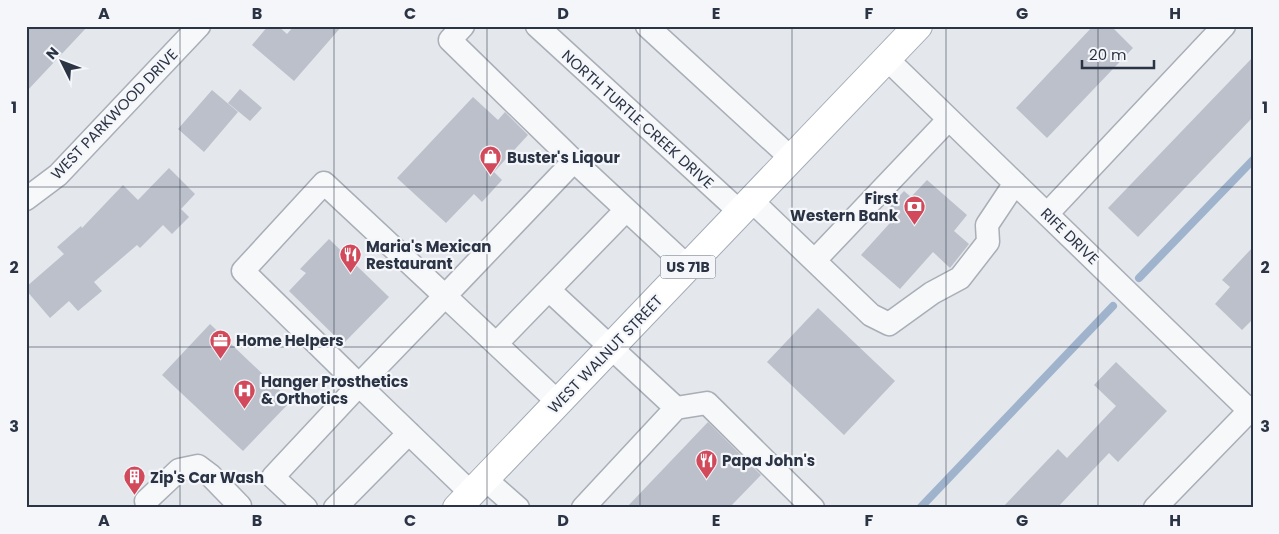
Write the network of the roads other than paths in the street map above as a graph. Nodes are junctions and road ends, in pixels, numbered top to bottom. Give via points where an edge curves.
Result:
1 (199, 26) edge
2 (463, 26) edge
3 (537, 26) edge
4 (647, 26) edge
5 (1224, 26) edge
6 (913, 28) edge
7 (887, 59) junction
8 (949, 119) junction
9 (791, 158) junction
10 (574, 161) junction
11 (1015, 183) junction
12 (26, 200) edge
13 (746, 206) junction
14 (626, 210) junction
15 (1047, 214) junction
16 (815, 260) junction
17 (688, 267) junction
18 (549, 290) junction
19 (445, 296) junction
20 (497, 343) junction
21 (611, 347) junction
22 (359, 385) junction
23 (558, 402) junction
24 (676, 408) junction
25 (1252, 411) edge
26 (409, 433) junction
27 (471, 493) edge
28 (146, 502) dead end
29 (240, 507) edge
30 (306, 508) edge
31 (335, 508) edge
32 (518, 508) edge
33 (583, 508) edge
34 (813, 508) edge
35 (1155, 508) edge

1 - 12 street, WEST PARKWOOD DRIVE via 58,175
2 - 10 street via 450,40
3 - 13 street, NORTH TURTLE CREEK DRIVE
4 - 9 street
5 - 15 street
6 - 7 main road, WEST WALNUT STREET / US 71B
7 - 8 street, RIFE DRIVE
7 - 9 main road, WEST WALNUT STREET / US 71B
8 - 11 street, RIFE DRIVE
8 - 16 street
9 - 13 main road, WEST WALNUT STREET / US 71B
10 - 14 street
10 - 19 street
11 - 15 street, RIFE DRIVE
11 - 16 street, NORTH TURTLE CREEK DRIVE via 987,225 988,242 960,278 932,293 889,324 871,315
13 - 16 street, NORTH TURTLE CREEK DRIVE
13 - 17 main road, WEST WALNUT STREET / US 71B
14 - 17 street
14 - 18 street
15 - 25 street, RIFE DRIVE
17 - 21 main road, WEST WALNUT STREET / US 71B
18 - 20 street
18 - 21 street
19 - 20 street
19 - 22 street
19 - 22 street via 324,183 243,271
20 - 23 street
21 - 23 main road, WEST WALNUT STREET / US 71B
21 - 24 street
22 - 26 street
22 - 30 street via 273,477
23 - 27 main road, WEST WALNUT STREET / US 71B
24 - 33 street
24 - 34 street via 708,403
25 - 35 street
26 - 27 street
26 - 31 street
27 - 32 street
28 - 29 street via 179,470 198,466

